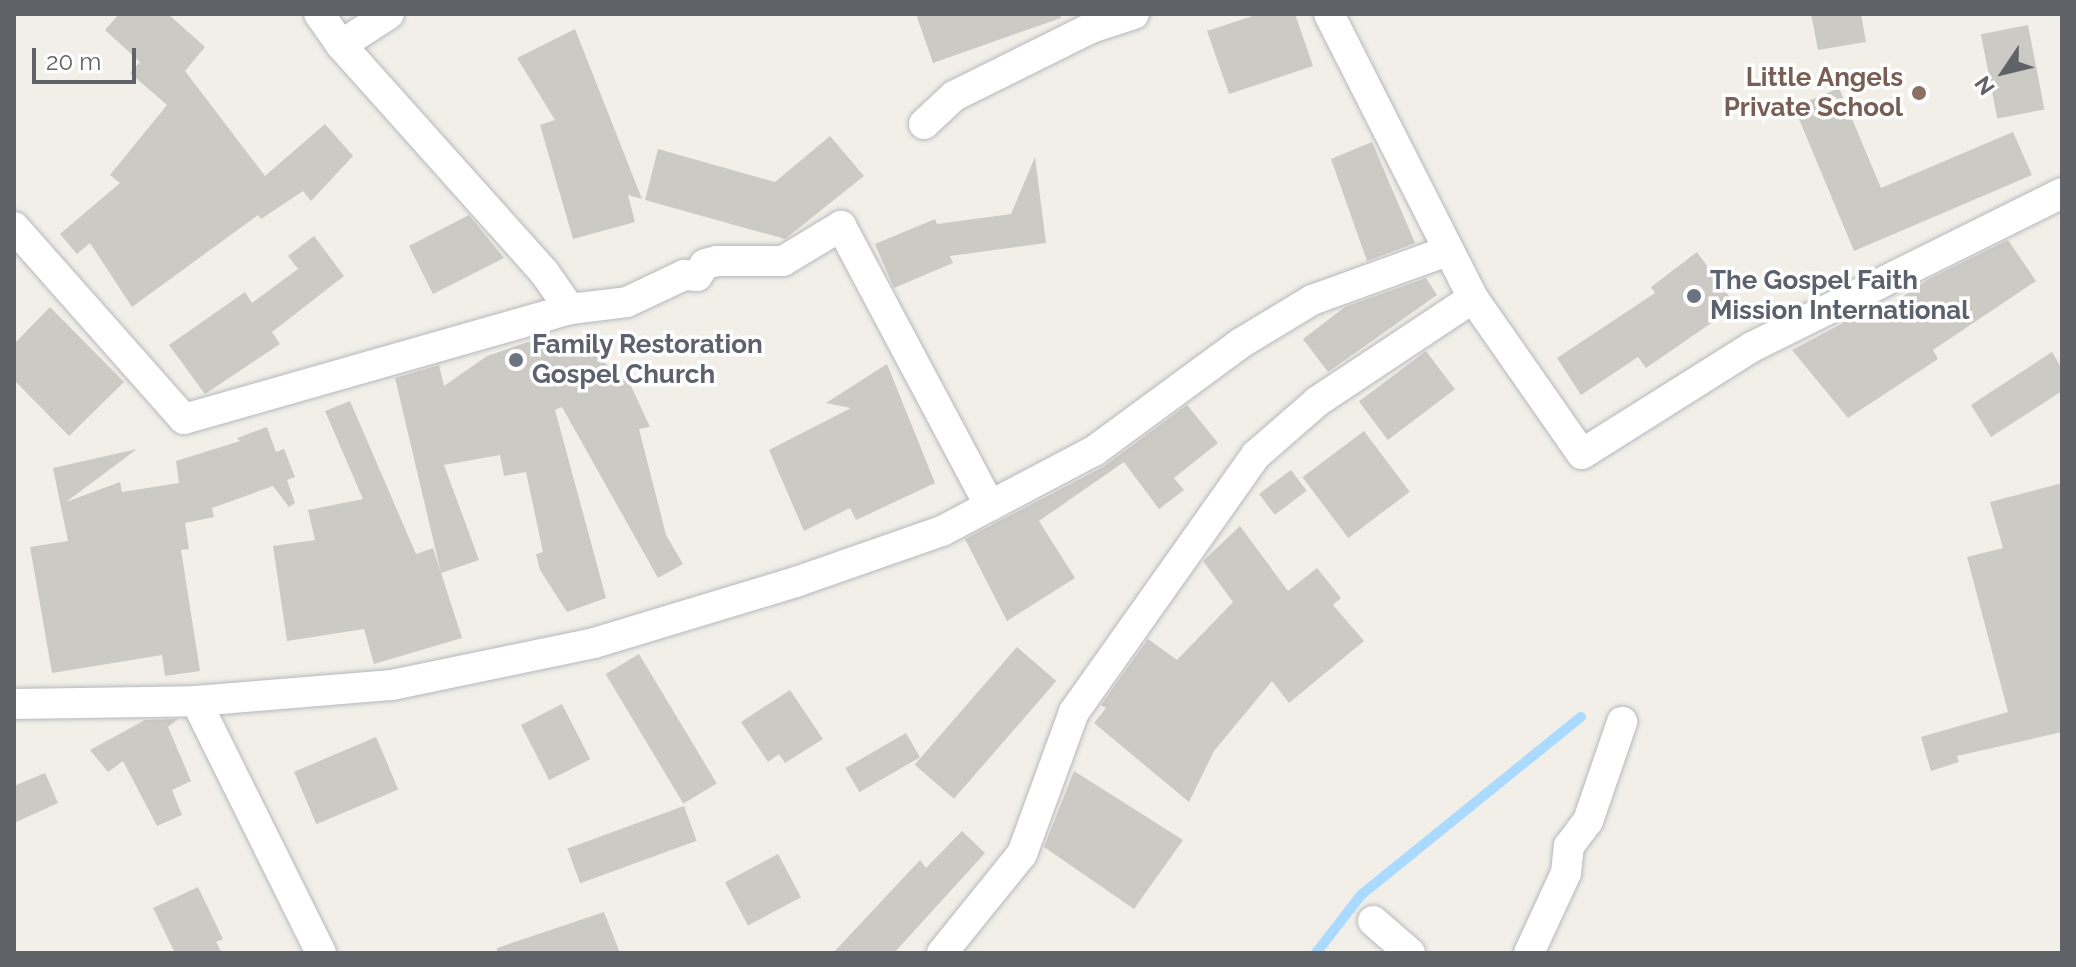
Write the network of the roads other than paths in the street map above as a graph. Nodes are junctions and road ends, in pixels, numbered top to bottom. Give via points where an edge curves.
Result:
1 (319, 14) edge
2 (389, 14) edge
3 (1134, 14) edge
4 (1329, 14) edge
5 (341, 45) junction
6 (924, 124) dead end
7 (2062, 193) edge
8 (14, 227) edge
9 (1447, 251) junction
10 (1473, 298) junction
11 (570, 309) junction
12 (990, 506) junction
13 (196, 701) junction
14 (14, 704) edge
15 (1622, 722) dead end
16 (1373, 921) dead end
17 (321, 953) edge
18 (942, 953) edge
19 (1410, 953) edge
20 (1529, 953) edge

1 - 5 street
2 - 5 street
3 - 6 street via 1091,28 954,96
4 - 9 street
5 - 11 street via 544,272
7 - 10 street via 1752,347 1582,454
8 - 11 street via 184,419
9 - 10 street
9 - 12 street via 1312,300 1241,343 1094,451
10 - 18 street via 1318,401 1256,455 1074,712 1022,854
11 - 12 street via 627,302 684,275 697,276 705,264 717,261 783,261 841,226
12 - 13 street via 942,531 594,643 392,685
13 - 14 street
13 - 17 street
15 - 20 street via 1588,821 1569,846 1566,873
16 - 19 street

